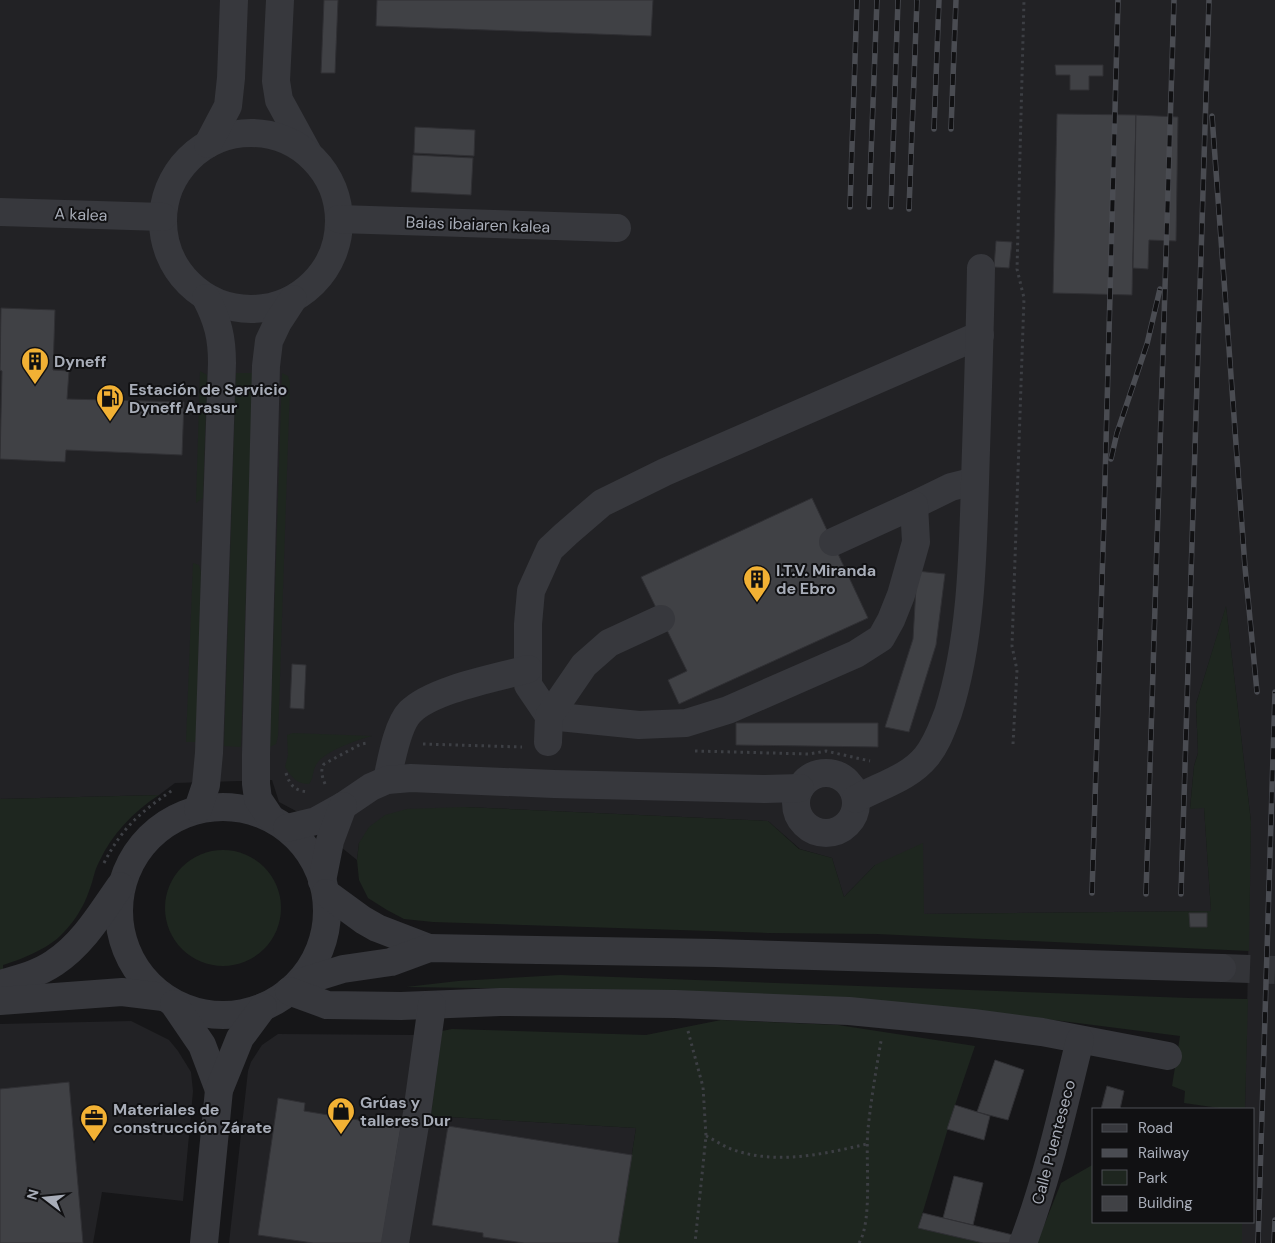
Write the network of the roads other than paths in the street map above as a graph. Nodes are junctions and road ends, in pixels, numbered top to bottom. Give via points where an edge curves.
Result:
1 (234, 0) edge
2 (280, 0) edge
3 (208, 144) junction
4 (308, 153) junction
5 (0, 212) edge
6 (163, 217) junction
7 (339, 219) junction
8 (617, 228) dead end
9 (981, 268) dead end
10 (206, 298) junction
11 (293, 298) junction
12 (980, 335) junction
13 (975, 481) junction
14 (914, 506) junction
15 (833, 542) dead end
16 (661, 619) dead end
17 (528, 669) junction
18 (549, 729) junction
19 (387, 780) junction
20 (861, 792) junction
21 (798, 800) junction
22 (342, 806) junction
23 (198, 809) junction
24 (278, 823) junction
25 (122, 882) junction
26 (324, 887) junction
27 (429, 948) junction
28 (1222, 968) tunnel mouth
29 (0, 984) edge
30 (295, 986) junction
31 (169, 1000) junction
32 (0, 1001) edge
33 (432, 1005) junction
34 (263, 1007) junction
35 (1080, 1040) junction
36 (1168, 1056) dead end
37 (219, 1090) junction
38 (204, 1243) edge
39 (395, 1243) edge
40 (1023, 1243) edge

1 - 3 street via 228,106
2 - 4 street via 276,81 279,100
3 - 4 street via 233,135 259,133 285,140
3 - 6 street via 185,163 169,188
4 - 7 street via 324,171 334,192
5 - 6 street, A kalea
6 - 10 street via 165,241 173,264 187,283
7 - 8 street, Baias ibaiaren kalea
7 - 11 street via 336,246 326,267 312,285
9 - 12 street
10 - 11 street via 234,308 264,308
10 - 23 street via 216,318 222,342 222,363 209,753 206,785
11 - 24 street via 269,341 266,366 256,765 258,799
12 - 13 street
12 - 17 street via 665,472 602,503 550,549 531,591
13 - 14 street via 951,487
13 - 20 street via 966,627 956,688 940,734 926,757 905,776
14 - 15 street
14 - 18 street via 916,542 901,595 881,638 856,654 728,710 686,723
16 - 18 street via 609,643 584,665
17 - 18 street via 528,685
17 - 19 street via 435,695 409,712 397,737
19 - 21 street via 412,778 766,789
19 - 22 street
20 - 21 street via 839,776 822,774 805,781
20 - 21 street via 846,826 828,834 808,829 801,822
22 - 24 street via 316,821
22 - 26 street via 330,841
23 - 24 street via 222,806 247,809
23 - 25 street via 172,819 150,836 133,857
24 - 26 street via 309,852
25 - 29 street via 75,946 54,964
25 - 31 street via 118,915 124,946 140,974
26 - 27 street via 370,924
26 - 30 street via 326,926 318,951
27 - 28 street
27 - 30 street via 391,962 343,969
30 - 33 street via 327,1005
30 - 34 street
31 - 32 street via 122,992
31 - 34 street via 203,1014 234,1015
31 - 37 street via 202,1045
33 - 35 street via 500,1002 675,1004 849,1011 983,1024
33 - 39 street
34 - 37 street via 240,1038
35 - 36 street
35 - 40 street, Calle Puenteseco via 1058,1128
37 - 38 street

